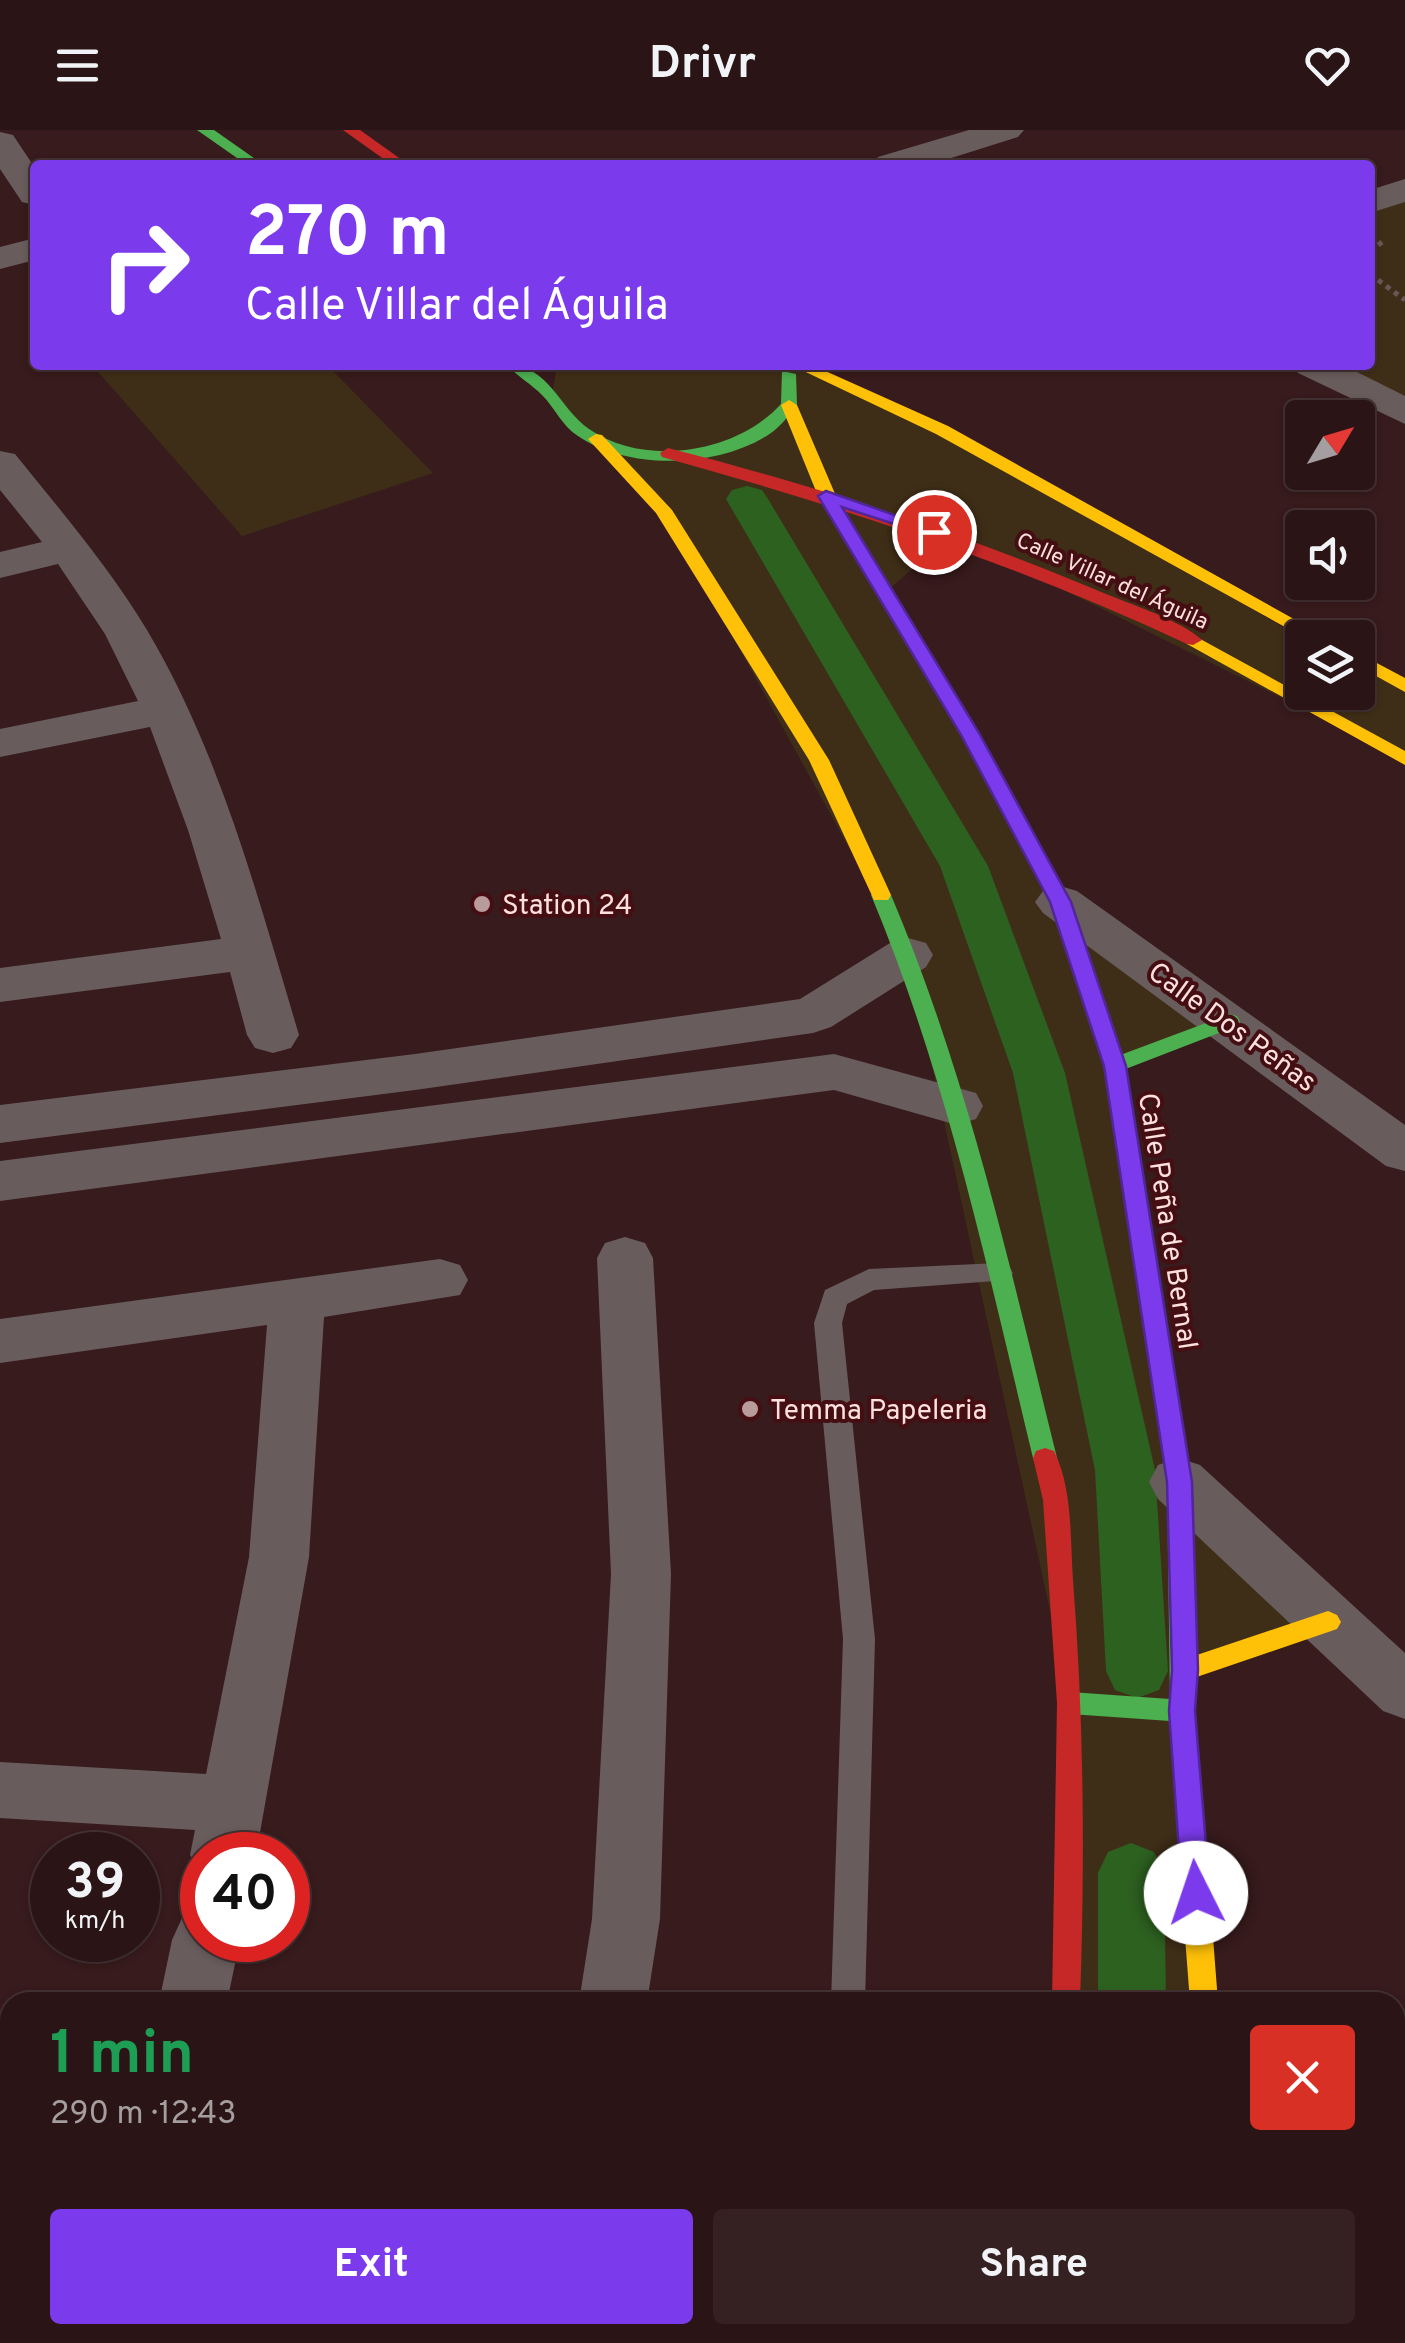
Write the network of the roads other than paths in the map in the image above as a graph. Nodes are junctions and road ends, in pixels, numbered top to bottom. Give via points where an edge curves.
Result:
1 (33, 130) edge
2 (204, 130) edge
3 (350, 130) edge
4 (1006, 130) edge
5 (0, 139) edge
6 (249, 160) edge
7 (395, 160) edge
8 (907, 160) edge
9 (30, 186) edge
10 (1405, 190) edge
11 (1375, 200) edge
12 (30, 250) edge
13 (0, 258) edge
14 (521, 370) edge
15 (785, 370) edge
16 (810, 370) edge
17 (1322, 370) edge
18 (556, 371) dead end
19 (552, 396) junction
20 (789, 405) junction
21 (1405, 412) edge
22 (596, 439) junction
23 (668, 453) junction
24 (0, 463) edge
25 (826, 496) junction
26 (970, 544) junction
27 (69, 549) junction
28 (936, 556) dead end
29 (0, 565) edge
30 (908, 573) dead end
31 (885, 593) junction
32 (1286, 620) edge
33 (1375, 669) edge
34 (1405, 686) edge
35 (165, 710) junction
36 (0, 743) edge
37 (1405, 759) edge
38 (1060, 902) junction
39 (250, 952) junction
40 (908, 955) junction
41 (0, 985) edge
42 (1230, 1022) junction
43 (273, 1034) dead end
44 (1115, 1066) junction
45 (415, 1072) junction
46 (957, 1106) junction
47 (0, 1124) edge
48 (415, 1126) junction
49 (1405, 1152) edge
50 (0, 1181) edge
51 (625, 1258) dead end
52 (999, 1273) junction
53 (440, 1280) dead end
54 (296, 1301) junction
55 (0, 1341) edge
56 (1179, 1482) junction
57 (1328, 1622) junction
58 (1185, 1670) junction
59 (1405, 1692) edge
60 (1070, 1703) junction
61 (1182, 1711) junction
62 (0, 1790) edge
63 (228, 1830) edge
64 (201, 1962) edge
65 (195, 1992) edge
66 (615, 1992) edge
67 (848, 1992) edge
68 (1066, 1992) edge
69 (1203, 1992) edge

1 - 5 street
2 - 6 street
3 - 7 street
4 - 8 street
5 - 9 street
10 - 11 street
12 - 13 street
14 - 19 street
15 - 20 street, Calle Peña de Bernal
16 - 32 street, Calle Villar del Águila via 942,430
17 - 21 street
18 - 19 street
19 - 22 street via 566,420
20 - 23 street via 764,430 721,448
20 - 25 street, Calle Peña de Bernal
22 - 23 street
22 - 40 street via 663,510 818,760
23 - 25 street, Calle Villar del Águila
24 - 27 street
25 - 26 street, Calle Villar del Águila
25 - 31 street, Calle Peña de Bernal
26 - 28 street
26 - 37 street, Calle Villar del Águila via 1134,613 1334,715
27 - 29 street
27 - 35 street via 126,633
30 - 31 street
31 - 38 street, Calle Peña de Bernal
33 - 34 street
35 - 36 street
35 - 39 street via 213,831
38 - 42 street, Calle Dos Peñas
38 - 44 street, Calle Peña de Bernal
39 - 41 street
39 - 43 street
40 - 45 street via 813,1015
40 - 46 street
42 - 44 street
42 - 49 street, Calle Dos Peñas
44 - 56 street, Calle Peña de Bernal
45 - 47 street
45 - 48 street
46 - 48 street via 834,1072
46 - 52 street
48 - 50 street
51 - 66 street via 641,1574 626,1919
52 - 60 street via 1055,1500
52 - 67 lane via 868,1280 834,1298 828,1323 859,1639
53 - 54 street
54 - 55 street
54 - 63 street via 279,1556
56 - 57 street
56 - 58 street, Calle Peña de Bernal
57 - 58 street
57 - 59 street
58 - 61 street, Calle Peña de Bernal
60 - 61 street
60 - 68 street
61 - 69 street, Calle Peña de Bernal
62 - 63 street
64 - 65 street

